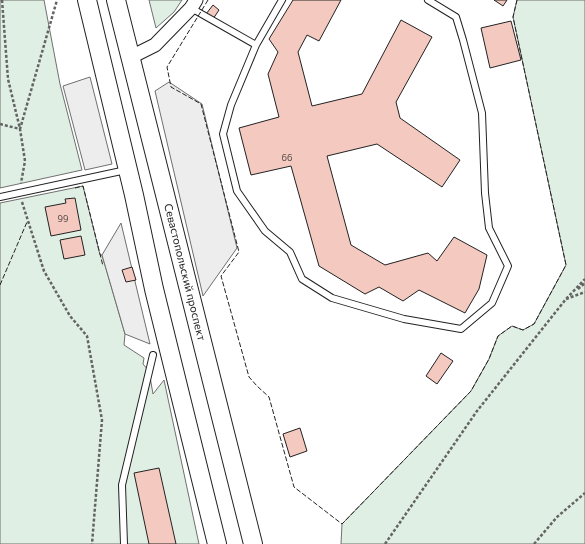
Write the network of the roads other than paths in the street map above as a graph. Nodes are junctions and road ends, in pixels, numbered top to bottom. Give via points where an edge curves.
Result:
1 (87, 0) edge
2 (116, 0) edge
3 (282, 0) edge
4 (428, 0) edge
5 (193, 4) edge
6 (256, 45) junction
7 (131, 57) junction
8 (128, 170) junction
9 (0, 197) edge
10 (153, 355) dead end
11 (124, 544) edge
12 (217, 544) edge
13 (252, 544) edge

1 - 8 main road
2 - 7 main road, Севастопольский проспект
3 - 6 lane
4 - 6 lane via 456,17 463,40 482,113 489,228 508,266 492,304 461,329 404,319 332,298 302,279 290,252 265,231 237,190 223,134 230,105
5 - 6 lane
5 - 7 street via 154,45
7 - 13 main road, Севастопольский проспект
8 - 9 lane
8 - 12 main road
10 - 11 lane via 122,485

